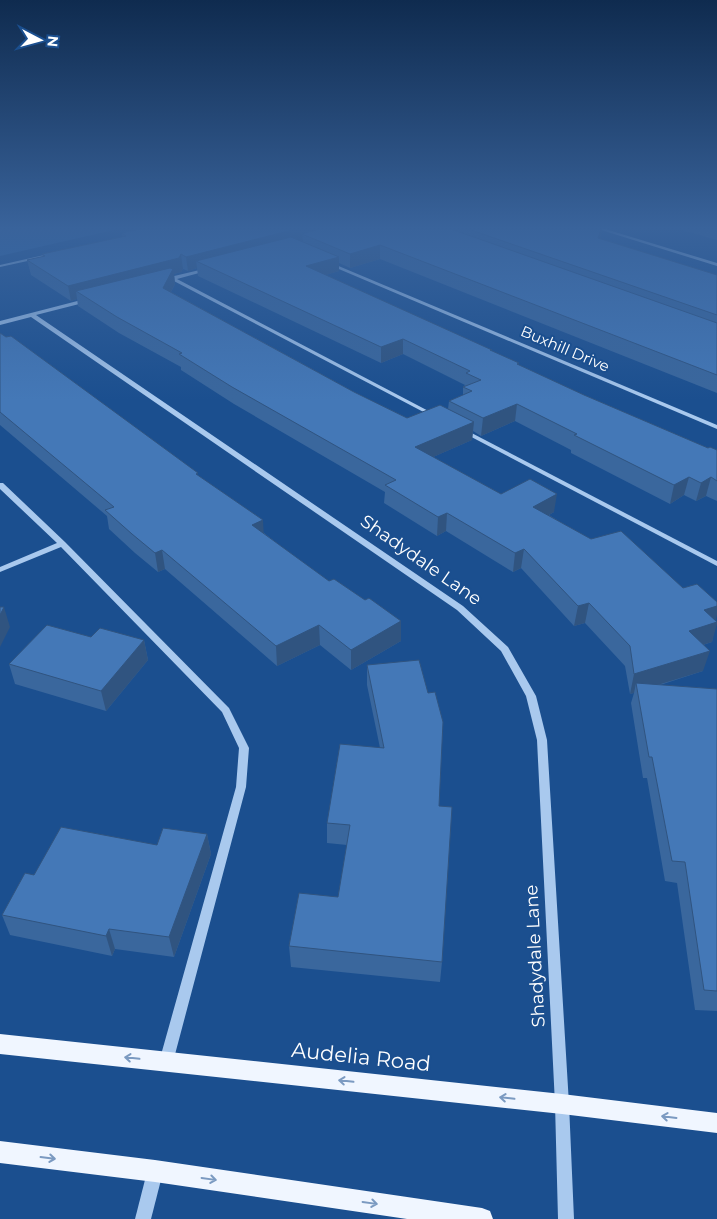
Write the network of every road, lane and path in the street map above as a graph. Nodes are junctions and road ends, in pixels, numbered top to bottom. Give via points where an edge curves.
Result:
1 (187, 286) edge
2 (383, 286) edge
3 (97, 298) edge
4 (32, 315) junction
5 (0, 323) edge
6 (444, 421) edge
7 (453, 426) edge
8 (717, 427) edge
9 (0, 485) edge
10 (62, 544) junction
11 (717, 564) edge
12 (0, 570) edge
13 (0, 1044) edge
14 (166, 1062) junction
15 (562, 1104) junction
16 (717, 1123) edge
17 (0, 1152) edge
18 (155, 1171) junction
19 (142, 1219) edge
20 (482, 1219) edge
21 (566, 1219) edge

1 - 6 street
2 - 8 street, Buxhill Drive
3 - 4 street
4 - 5 street
4 - 15 street, Shadydale Lane via 460,608 504,649 532,696 542,740
7 - 11 street
9 - 10 street
10 - 12 street
10 - 14 lane via 226,710 244,748 241,787
14 -> 13 main road, Audelia Road
15 -> 14 main road, Audelia Road
16 -> 15 main road, Audelia Road
15 - 21 street, Shadydale Lane
17 -> 18 main road
18 - 19 lane
18 -> 20 main road

